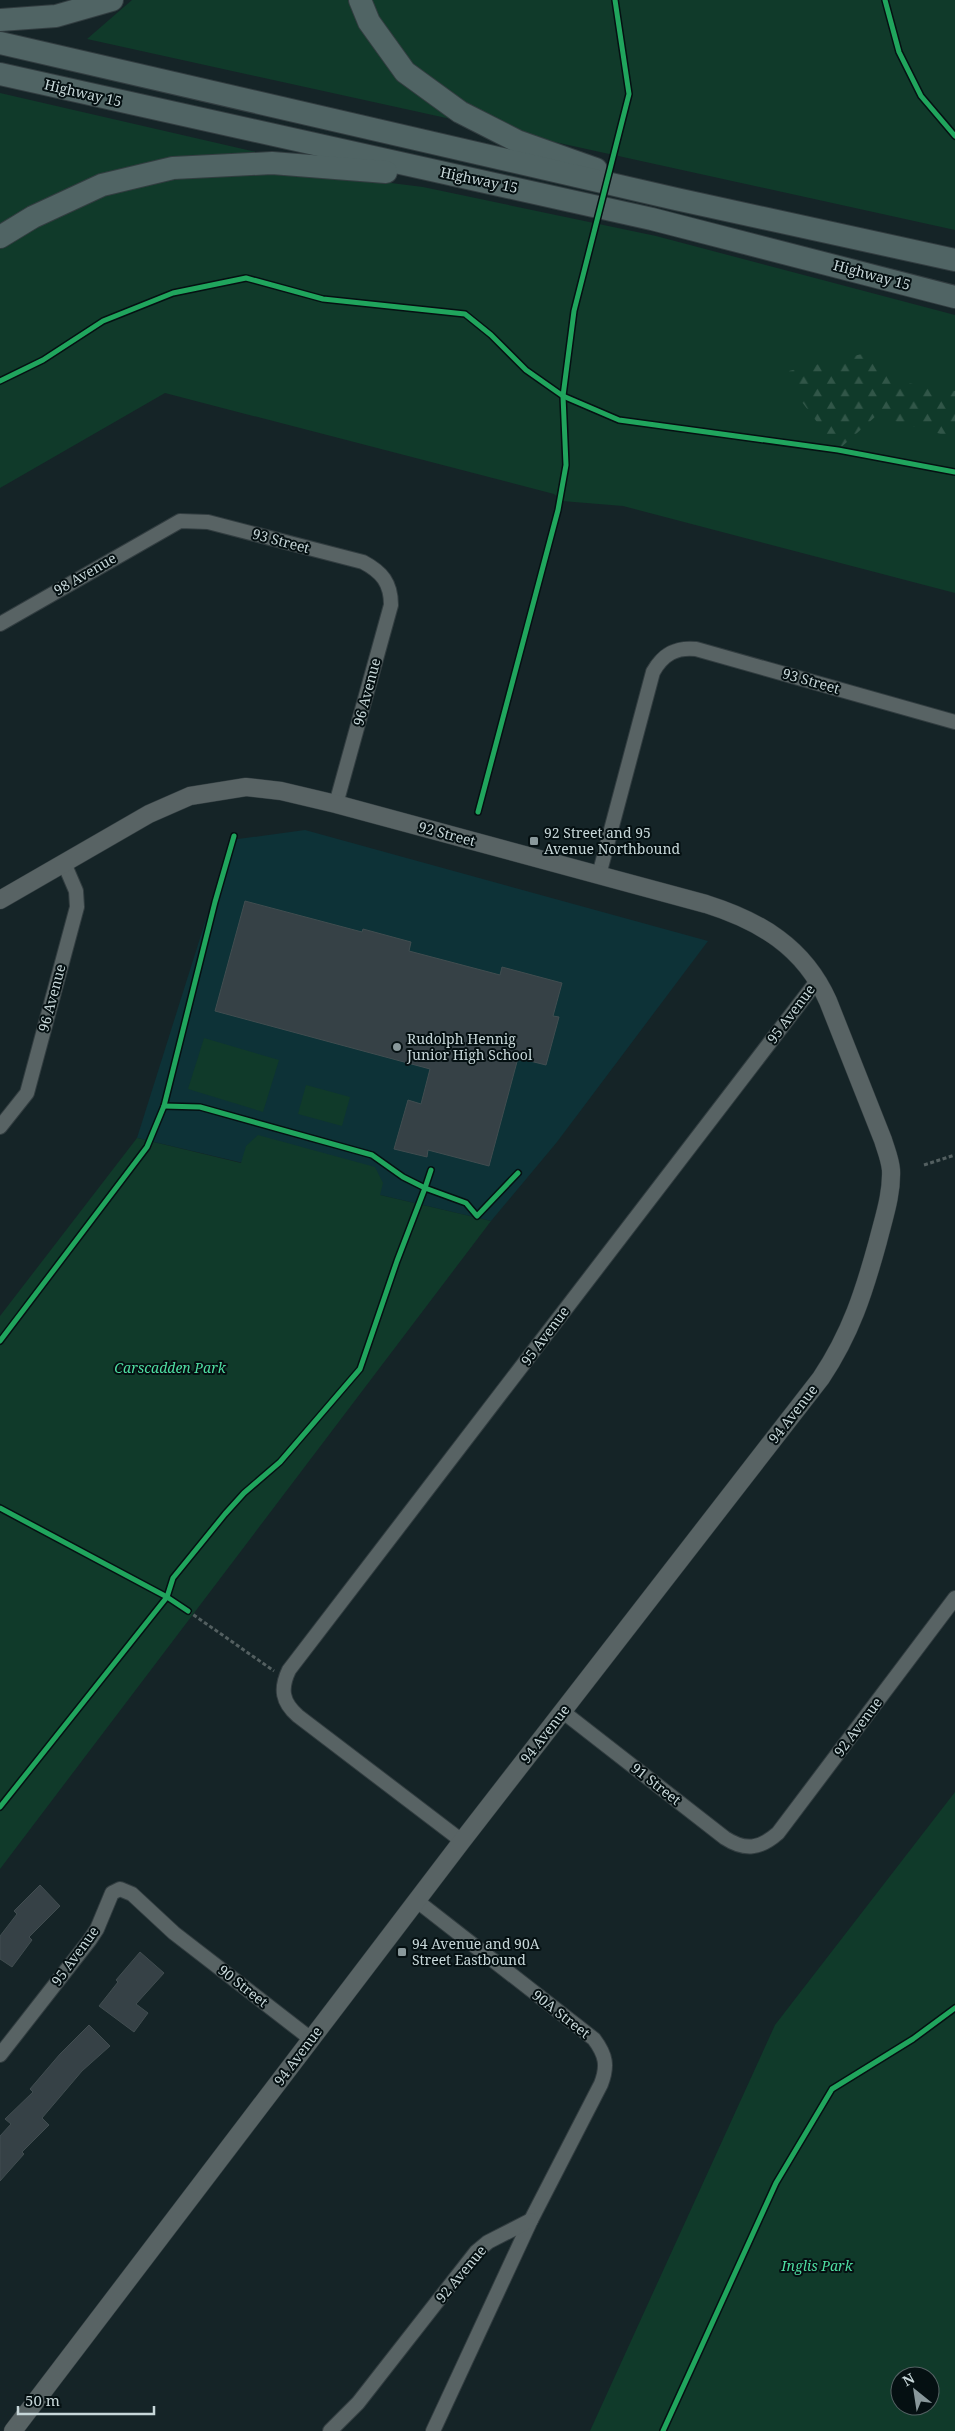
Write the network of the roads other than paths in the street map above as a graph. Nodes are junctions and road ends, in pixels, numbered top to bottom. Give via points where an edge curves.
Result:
1 (112, 0) edge
2 (360, 0) edge
3 (0, 20) edge
4 (0, 43) edge
5 (0, 74) edge
6 (503, 185) junction
7 (676, 199) junction
8 (0, 237) edge
9 (955, 260) edge
10 (955, 297) edge
11 (171, 525) joint
12 (386, 580) joint
13 (0, 624) edge
14 (955, 722) edge
15 (336, 804) junction
16 (64, 863) junction
17 (599, 875) junction
18 (0, 900) edge
19 (817, 981) junction
20 (0, 1127) edge
21 (955, 1598) edge
22 (562, 1711) junction
23 (462, 1841) junction
24 (753, 1848) joint
25 (416, 1902) junction
26 (174, 1933) joint
27 (311, 2039) junction
28 (0, 2055) edge
29 (532, 2220) junction
30 (13, 2431) edge
31 (330, 2431) edge
32 (433, 2431) edge

1 - 3 main road via 56,16
2 - 7 main road via 369,22 405,72 460,112 517,141
4 - 7 main road, Highway 15
5 - 6 main road, Highway 15
6 - 8 main road via 272,163 173,168 102,185 33,217
6 - 10 main road, Highway 15 via 661,221
7 - 9 main road, Highway 15
11 - 12 street, 93 Street via 190,519 208,522 363,562
11 - 13 street, 98 Avenue
12 - 15 street, 96 Avenue via 391,605
14 - 17 street, 93 Street via 696,649 668,653 653,672
15 - 16 street, 92 Street via 246,787 211,791 166,805
15 - 17 street, 92 Street
16 - 18 street, 92 Street
16 - 20 street, 96 Avenue via 76,891 77,907 27,1093
17 - 19 street, 92 Street via 749,919 787,946
19 - 22 street, 94 Avenue via 828,1001 891,1167 890,1197 858,1310 821,1378
19 - 23 street, 95 Avenue via 285,1678 283,1696 298,1716
21 - 24 street, 92 Avenue via 778,1833
22 - 23 street, 94 Avenue
22 - 24 street, 91 Street via 725,1838 742,1847
23 - 25 street, 94 Avenue
25 - 27 street, 94 Avenue
25 - 29 street, 90A Street via 594,2039 604,2056 605,2073
26 - 27 street, 90 Street
26 - 28 street, 95 Avenue via 128,1891 116,1890 110,1895 97,1929
27 - 30 street, 94 Avenue
29 - 31 street, 92 Avenue via 488,2242 476,2252 358,2403
29 - 32 street

